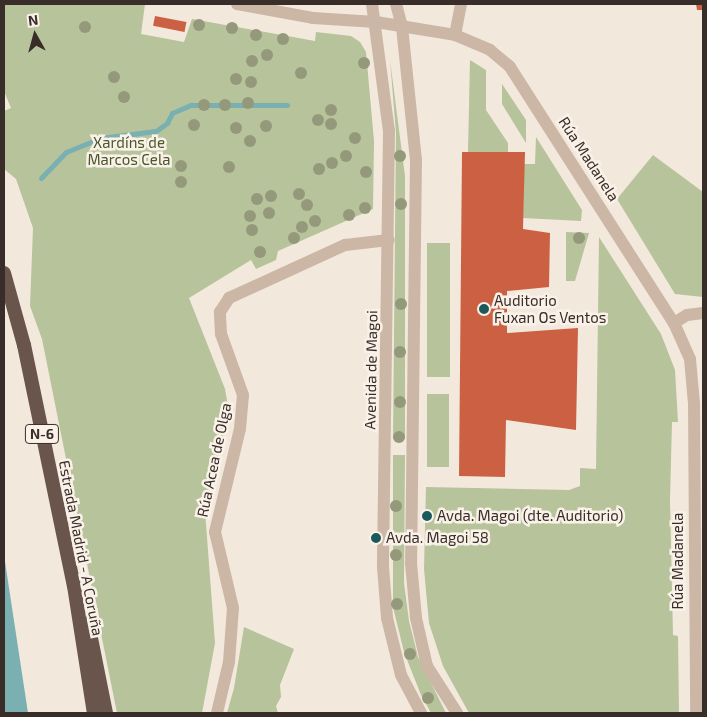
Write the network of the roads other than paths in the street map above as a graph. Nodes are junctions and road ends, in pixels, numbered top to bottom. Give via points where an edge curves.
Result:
1 (237, 4) edge
2 (372, 4) edge
3 (396, 4) edge
4 (461, 4) edge
5 (376, 22) junction
6 (402, 27) junction
7 (455, 35) junction
8 (389, 240) junction
9 (5, 278) edge
10 (703, 313) edge
11 (674, 324) junction
12 (61, 523) junction
13 (699, 623) edge
14 (84, 650) junction
15 (86, 713) edge
16 (94, 713) edge
17 (106, 713) edge
18 (217, 713) edge
19 (421, 713) edge
20 (457, 713) edge
21 (696, 713) edge

1 - 5 street via 313,18
2 - 5 street, Avenida de Magoi
3 - 6 street
4 - 7 street
5 - 6 street
5 - 8 street, Avenida de Magoi via 388,105
6 - 7 street, Rúa Madanela
6 - 20 street via 416,160 411,563 416,618 427,666
7 - 11 street, Rúa Madanela via 490,50 510,67
8 - 18 street, Rúa Acea de Olga via 345,245 229,298 220,312 221,334 243,396 240,429 215,532 234,608 229,662
8 - 19 street, Avenida de Magoi via 382,567 387,618 401,675
9 - 12 highway, Estrada Madrid - A Coruña / N-6 via 24,345
10 - 11 street via 687,315
11 - 13 street, Rúa Madanela via 693,372
12 - 14 highway, Estrada Madrid - A Coruña / N-6
12 - 17 highway via 90,629
13 - 21 street, Rúa Madanela
14 - 15 highway
14 - 16 highway, Estrada Madrid - A Coruña / N-6

